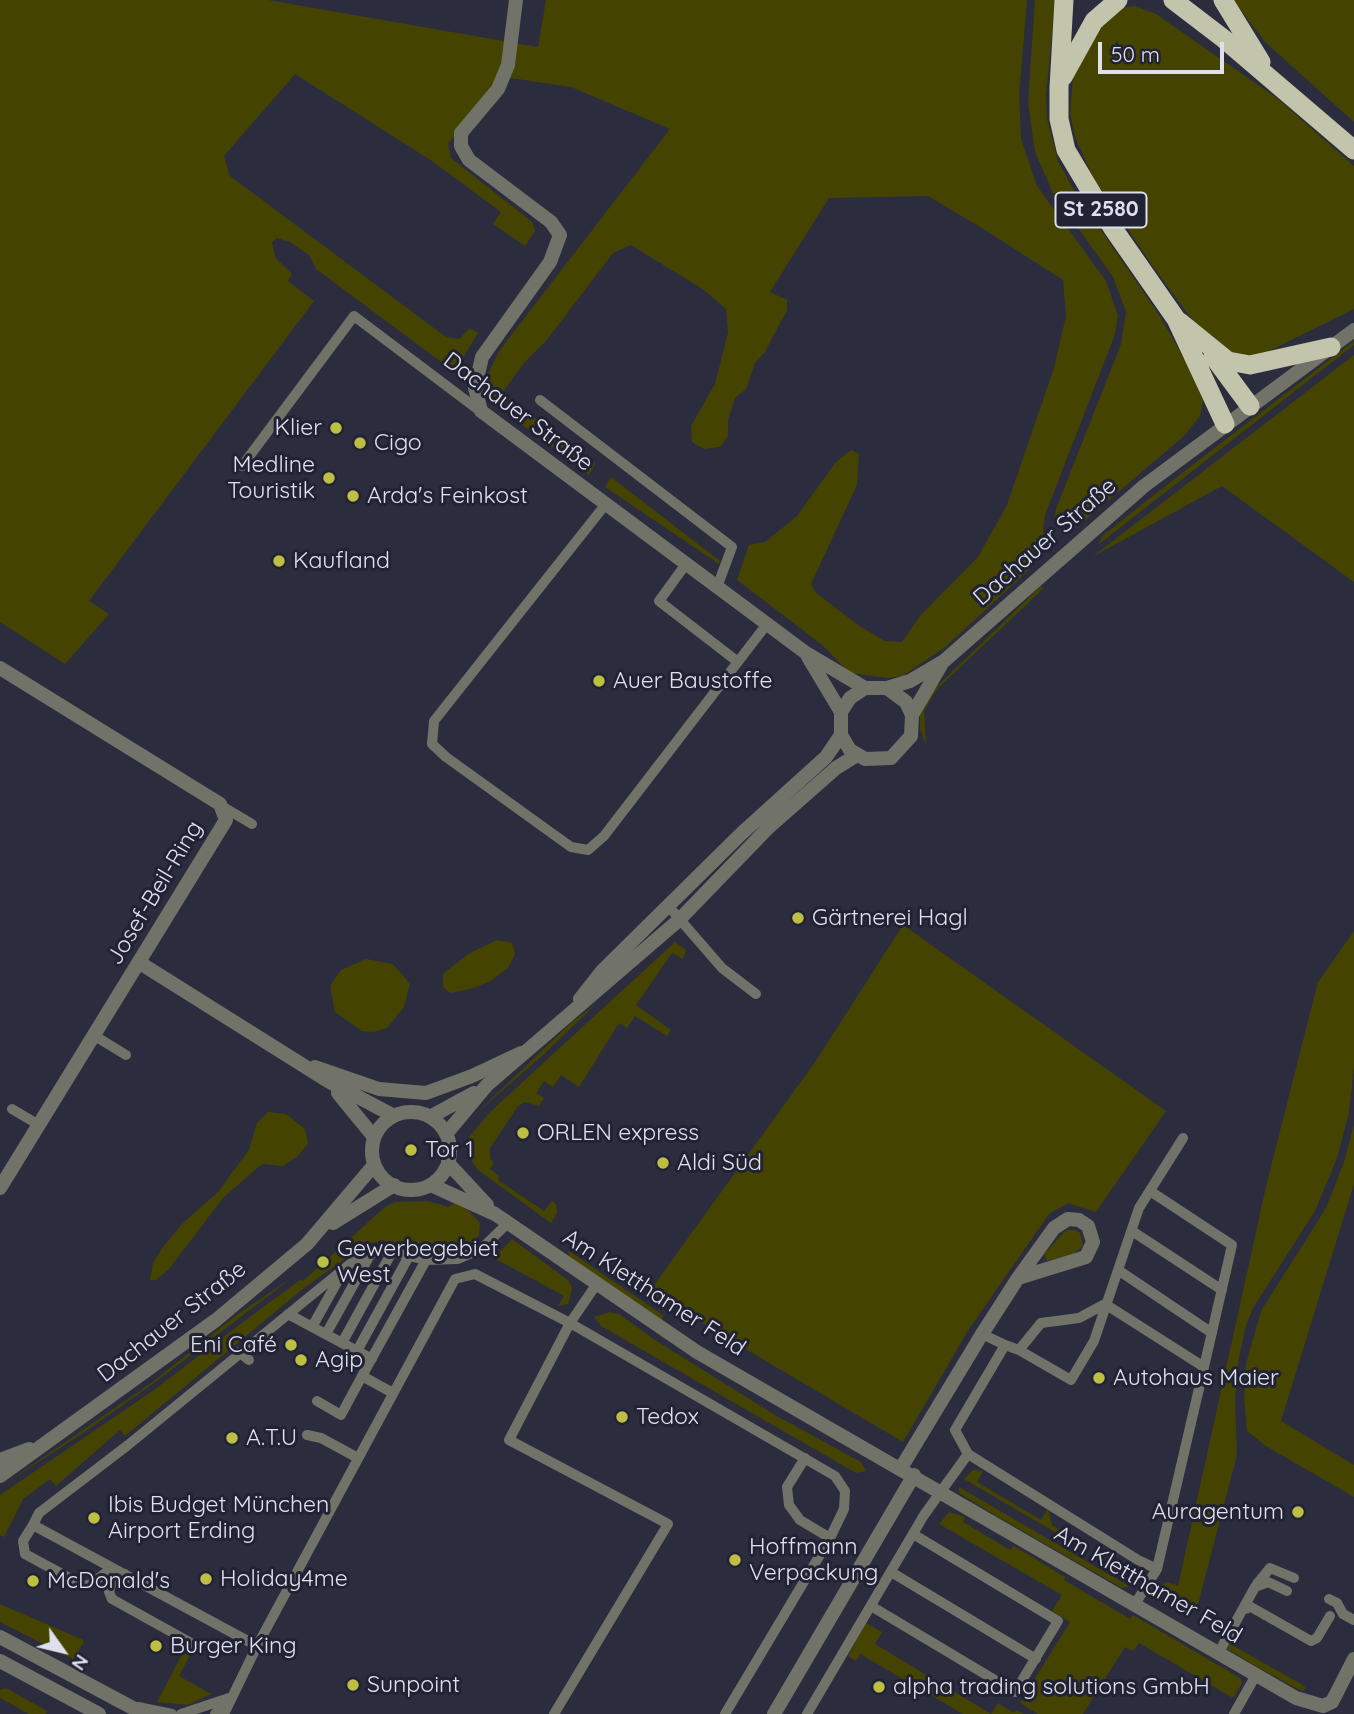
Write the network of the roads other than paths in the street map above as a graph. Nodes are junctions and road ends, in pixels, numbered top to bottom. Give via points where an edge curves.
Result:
1 (516, 0) edge
2 (1063, 0) edge
3 (1118, 0) edge
4 (1173, 0) edge
5 (1223, 0) edge
6 (1271, 78) junction
7 (1059, 88) junction
8 (1354, 150) edge
9 (1176, 319) junction
10 (1354, 330) edge
11 (1207, 346) junction
12 (1331, 347) junction
13 (540, 400) dead end
14 (1250, 406) junction
15 (481, 411) junction
16 (1225, 424) junction
17 (242, 466) dead end
18 (605, 505) junction
19 (686, 564) junction
20 (718, 587) junction
21 (767, 624) junction
22 (806, 653) junction
23 (944, 661) junction
24 (738, 663) junction
25 (0, 668) edge
26 (866, 688) junction
27 (887, 688) junction
28 (841, 712) junction
29 (912, 715) junction
30 (841, 735) junction
31 (858, 755) junction
32 (220, 804) junction
33 (252, 824) dead end
34 (674, 914) junction
35 (140, 963) junction
36 (756, 994) dead end
37 (95, 1036) junction
38 (531, 1047) junction
39 (125, 1055) dead end
40 (299, 1061) junction
41 (328, 1081) junction
42 (487, 1085) junction
43 (12, 1109) dead end
44 (394, 1116) junction
45 (430, 1117) junction
46 (39, 1125) junction
47 (446, 1134) junction
48 (374, 1137) junction
49 (1183, 1138) dead end
50 (448, 1163) junction
51 (374, 1164) junction
52 (394, 1185) junction
53 (431, 1185) junction
54 (0, 1188) edge
55 (1150, 1191) junction
56 (495, 1214) junction
57 (508, 1223) junction
58 (321, 1231) junction
59 (1132, 1231) junction
60 (392, 1252) junction
61 (370, 1255) junction
62 (409, 1256) junction
63 (458, 1259) junction
64 (426, 1260) junction
65 (345, 1268) junction
66 (1118, 1270) junction
67 (461, 1275) junction
68 (1018, 1278) junction
69 (596, 1285) junction
70 (1222, 1290) junction
71 (1105, 1304) junction
72 (288, 1314) junction
73 (570, 1323) junction
74 (313, 1327) junction
75 (1212, 1333) junction
76 (326, 1334) junction
77 (982, 1334) junction
78 (342, 1343) junction
79 (1005, 1345) junction
80 (1019, 1350) junction
81 (357, 1351) junction
82 (239, 1352) junction
83 (372, 1359) junction
84 (249, 1360) dead end
85 (1204, 1367) junction
86 (362, 1376) junction
87 (393, 1392) junction
88 (317, 1401) dead end
89 (307, 1435) dead end
90 (47, 1443) junction
91 (968, 1454) junction
92 (358, 1458) junction
93 (805, 1458) junction
94 (0, 1460) edge
95 (907, 1472) junction
96 (0, 1476) edge
97 (939, 1491) junction
98 (33, 1525) junction
99 (913, 1534) junction
100 (830, 1538) junction
101 (112, 1568) junction
102 (1157, 1569) junction
103 (891, 1572) junction
104 (125, 1574) junction
105 (1294, 1578) dead end
106 (1255, 1587) junction
107 (1287, 1591) dead end
108 (1329, 1599) dead end
109 (1135, 1604) junction
110 (871, 1606) junction
111 (1242, 1610) junction
112 (1343, 1614) junction
113 (1354, 1620) edge
114 (0, 1637) edge
115 (193, 1644) dead end
116 (257, 1646) junction
117 (1219, 1652) junction
118 (1036, 1658) junction
119 (1354, 1659) edge
120 (0, 1662) edge
121 (1256, 1675) junction
122 (229, 1698) junction
123 (125, 1704) junction
124 (99, 1714) edge
125 (144, 1714) edge
126 (172, 1714) edge
127 (181, 1714) edge
128 (215, 1714) edge
129 (224, 1714) edge
130 (554, 1714) edge
131 (724, 1714) edge
132 (774, 1714) edge
133 (807, 1714) edge
134 (1234, 1714) edge

1 - 15 street via 508,65 498,89 461,133 461,146 469,160 551,222 560,235 550,262 482,357 475,388
2 - 7 highway, St 2580
3 - 7 highway via 1094,21
4 - 6 highway
5 - 6 highway
6 - 8 highway
7 - 9 highway, St 2580 via 1062,135 1075,167
9 - 11 highway, St 2580
9 - 16 highway, St 2580
10 - 12 street, Dachauer Straße
11 - 12 highway, St 2580 via 1228,361 1250,365
11 - 14 highway, St 2580
12 - 14 street, Dachauer Straße
13 - 20 lane via 732,547
14 - 16 street, Dachauer Straße
15 - 17 lane, Dachauer Straße via 354,316
15 - 18 street, Dachauer Straße
16 - 23 street, Dachauer Straße via 1144,485
18 - 19 street, Dachauer Straße
18 - 24 lane via 434,721 432,744 571,847 588,850 604,836
19 - 20 street, Dachauer Straße
19 - 24 lane via 659,601
20 - 21 street, Dachauer Straße
21 - 22 street, Dachauer Straße
21 - 24 lane
22 - 26 street, Dachauer Straße
22 - 28 street, Dachauer Straße
23 - 27 street, Dachauer Straße via 910,681
23 - 29 street, Dachauer Straße
25 - 32 street, Josef-Beil-Ring
26 - 27 street, Dachauer Straße
26 - 28 street via 850,698
27 - 29 street via 906,702
28 - 30 street
29 - 31 street, Dachauer Straße via 911,736 899,752 882,760
30 - 31 street
30 - 34 street via 825,757 742,833
31 - 34 street via 836,768
32 - 33 lane
32 - 35 street, Josef-Beil-Ring via 226,820
34 - 36 lane via 722,968
34 - 38 street via 602,971 564,1019
35 - 37 street, Josef-Beil-Ring
35 - 40 street
37 - 39 lane
37 - 46 street, Josef-Beil-Ring
38 - 40 street via 441,1089 417,1093 379,1089
38 - 42 street
40 - 41 street
41 - 44 street
41 - 48 street
42 - 45 street
42 - 47 street
43 - 46 lane
44 - 45 street via 412,1112
44 - 48 street
45 - 47 street
46 - 54 street, Josef-Beil-Ring
47 - 50 street
48 - 51 street
49 - 55 lane
50 - 53 street
50 - 56 street, Am Kletthamer Feld
51 - 52 street
51 - 58 street, Dachauer Straße
52 - 53 street via 412,1189
52 - 58 street, Dachauer Straße
53 - 56 street, Am Kletthamer Feld
55 - 59 lane
55 - 70 lane via 1232,1245
56 - 57 street, Am Kletthamer Feld
57 - 63 lane via 481,1249
57 - 69 street, Am Kletthamer Feld
58 - 90 street, Dachauer Straße via 216,1320
59 - 66 lane
59 - 70 lane
60 - 61 lane
60 - 62 lane
60 - 78 lane
61 - 65 lane
61 - 76 lane
62 - 64 lane
62 - 81 lane
63 - 64 lane
63 - 67 lane
64 - 83 lane
65 - 72 lane
65 - 74 lane
66 - 71 lane
66 - 75 lane
67 - 73 lane via 480,1276
67 - 87 lane via 449,1287
68 - 68 street via 1062,1221 1079,1220 1088,1226 1093,1242 1086,1257
68 - 77 street
69 - 73 lane
69 - 95 street, Am Kletthamer Feld via 697,1352
70 - 75 lane
71 - 80 lane via 1079,1318 1041,1323
71 - 80 lane via 1094,1341 1071,1380
71 - 85 lane
72 - 74 lane
72 - 82 lane
73 - 93 lane
73 - 130 lane via 509,1440 667,1524
74 - 76 lane
75 - 85 lane
76 - 78 lane
77 - 79 lane
77 - 95 street
78 - 81 lane
79 - 80 lane
79 - 91 lane via 956,1430
81 - 83 lane
82 - 84 lane
82 - 98 lane via 39,1513
83 - 86 lane
85 - 102 lane
86 - 87 lane
86 - 88 lane via 341,1415
87 - 92 lane
89 - 92 lane
90 - 94 street, Dachauer Straße
90 - 96 street, Dachauer Straße
91 - 97 lane
91 - 102 lane
92 - 116 lane
93 - 100 lane via 835,1476 845,1491 844,1509
93 - 100 lane via 787,1487 789,1505 800,1520
95 - 97 street, Am Kletthamer Feld
95 - 132 street
97 - 99 lane
97 - 109 street, Am Kletthamer Feld
98 - 101 lane
98 - 101 lane via 23,1541 25,1553 84,1586
99 - 103 lane
99 - 118 lane via 1058,1621
100 - 131 lane
101 - 104 lane
102 - 109 lane
103 - 110 lane
103 - 118 lane
104 - 115 lane via 111,1585 112,1600
104 - 116 lane
105 - 106 lane via 1270,1568
106 - 107 lane via 1268,1582
106 - 111 lane
108 - 112 lane
109 - 117 street, Am Kletthamer Feld
110 - 118 lane via 1015,1692
110 - 133 lane
111 - 112 lane via 1251,1607 1311,1641 1317,1638 1326,1613
111 - 117 lane
112 - 113 lane
114 - 123 street
116 - 122 lane
117 - 121 street, Am Kletthamer Feld
119 - 121 street, Am Kletthamer Feld via 1338,1695 1323,1706 1296,1698
120 - 124 street
121 - 134 lane
122 - 127 lane
122 - 128 lane
122 - 129 lane
123 - 125 street
123 - 126 lane

